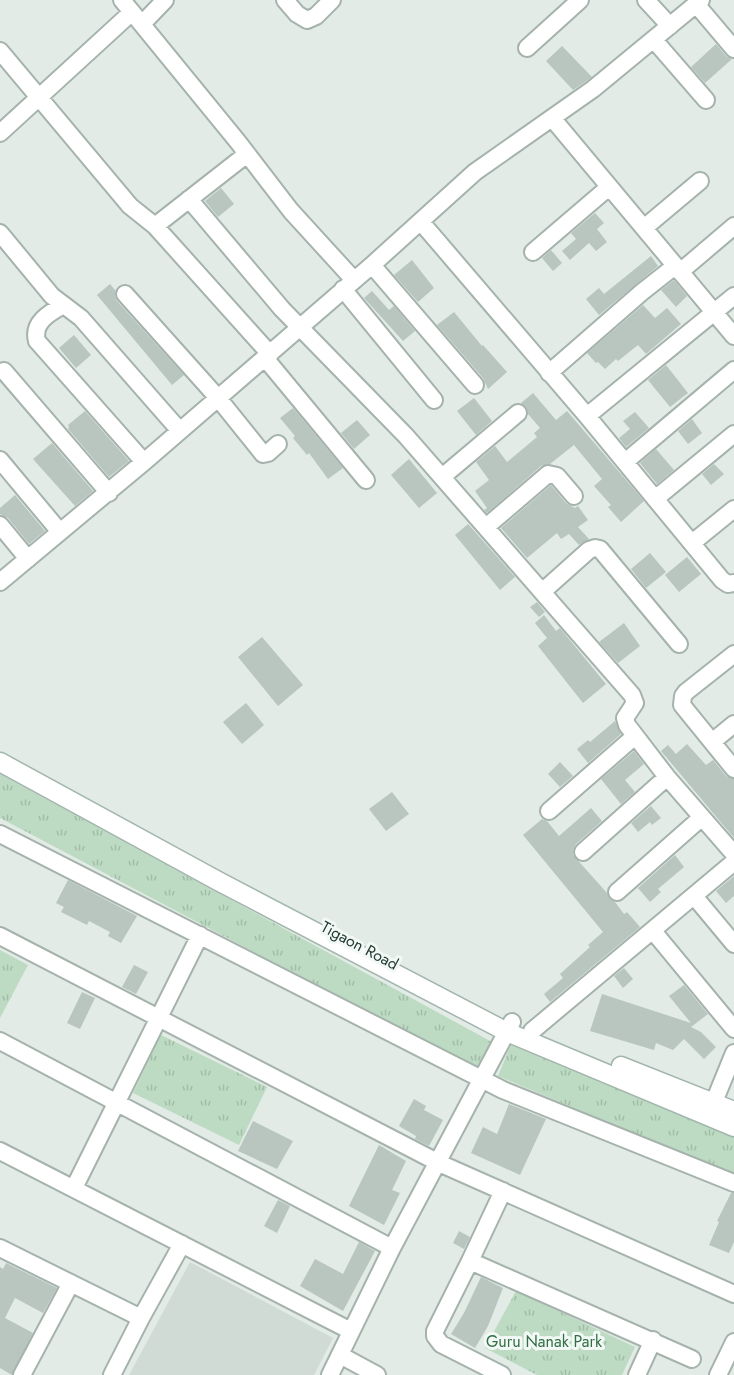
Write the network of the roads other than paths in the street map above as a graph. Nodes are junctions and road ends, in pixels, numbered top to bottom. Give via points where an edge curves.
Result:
1 (165, 0) edge
2 (285, 0) edge
3 (332, 0) edge
4 (580, 0) edge
5 (646, 0) edge
6 (698, 2) edge
7 (132, 12) edge
8 (670, 26) junction
9 (654, 40) junction
10 (527, 48) dead end
11 (734, 49) edge
12 (0, 51) edge
13 (39, 96) junction
14 (706, 100) dead end
15 (552, 118) junction
16 (0, 133) edge
17 (247, 154) junction
18 (700, 181) dead end
19 (609, 186) junction
20 (189, 200) junction
21 (421, 222) junction
22 (155, 226) junction
23 (734, 226) edge
24 (644, 228) junction
25 (0, 233) edge
26 (533, 252) dead end
27 (372, 265) junction
28 (677, 269) junction
29 (348, 285) junction
30 (125, 294) dead end
31 (734, 296) edge
32 (62, 306) junction
33 (714, 312) junction
34 (300, 327) junction
35 (734, 336) edge
36 (268, 356) junction
37 (734, 370) edge
38 (4, 371) dead end
39 (549, 374) junction
40 (475, 385) dead end
41 (218, 398) junction
42 (434, 400) dead end
43 (518, 412) dead end
44 (587, 416) junction
45 (180, 431) junction
46 (734, 434) edge
47 (278, 444) dead end
48 (0, 460) edge
49 (144, 462) junction
50 (625, 462) junction
51 (442, 477) junction
52 (366, 480) dead end
53 (109, 493) junction
54 (574, 496) dead end
55 (655, 499) junction
56 (734, 509) edge
57 (0, 525) edge
58 (486, 527) junction
59 (60, 532) junction
60 (692, 543) junction
61 (28, 559) junction
62 (0, 582) edge
63 (734, 583) edge
64 (542, 592) junction
65 (679, 644) dead end
66 (734, 654) edge
67 (734, 724) edge
68 (635, 736) junction
69 (712, 742) junction
70 (0, 750) edge
71 (0, 762) edge
72 (734, 769) edge
73 (667, 777) junction
74 (549, 811) dead end
75 (701, 818) junction
76 (0, 834) edge
77 (583, 852) dead end
78 (734, 854) edge
79 (734, 862) edge
80 (616, 892) dead end
81 (694, 896) junction
82 (653, 931) junction
83 (200, 935) junction
84 (0, 936) edge
85 (734, 944) edge
86 (158, 1018) junction
87 (509, 1027) junction
88 (734, 1029) edge
89 (532, 1031) junction
90 (0, 1041) edge
91 (734, 1053) edge
92 (482, 1078) junction
93 (117, 1101) junction
94 (714, 1102) junction
95 (734, 1111) edge
96 (734, 1127) edge
97 (0, 1150) edge
98 (439, 1163) junction
99 (734, 1183) edge
100 (74, 1188) junction
101 (503, 1191) junction
102 (182, 1244) junction
103 (0, 1248) edge
104 (392, 1248) junction
105 (470, 1261) junction
106 (70, 1283) junction
107 (733, 1292) edge
108 (141, 1318) junction
109 (351, 1331) junction
110 (653, 1340) junction
111 (734, 1342) edge
112 (340, 1355) junction
113 (692, 1359) dead end
114 (22, 1375) edge
115 (112, 1375) edge
116 (330, 1375) edge
117 (377, 1375) edge
118 (502, 1375) edge
119 (636, 1375) edge
120 (718, 1375) edge

1 - 7 street
2 - 3 street via 307,20
4 - 10 street
5 - 8 street
6 - 8 street
6 - 11 street
7 - 13 street
7 - 17 street
8 - 9 street
9 - 14 street
9 - 15 street
12 - 13 street
13 - 16 street
13 - 22 street via 130,206
15 - 19 street
15 - 21 street via 475,172
17 - 20 street
17 - 29 street
18 - 24 street
19 - 24 street
19 - 26 street
20 - 22 street
20 - 34 street
21 - 27 street
21 - 39 street
22 - 36 street
23 - 28 street
24 - 28 street
25 - 32 street
27 - 29 street
27 - 40 street
28 - 33 street
28 - 39 street via 642,292
29 - 34 street
29 - 42 street
30 - 41 street
31 - 33 street
32 - 45 street via 73,310 91,328
32 - 49 street via 40,322 37,341
33 - 35 street
33 - 44 street
34 - 36 street
34 - 51 street
36 - 41 street
36 - 52 street
37 - 50 street
38 - 53 street
39 - 44 street
41 - 45 street
41 - 47 street via 263,454
43 - 51 street
44 - 50 street
45 - 49 street
46 - 55 street
48 - 59 street
49 - 53 street
50 - 55 street
51 - 58 street
53 - 59 street
54 - 58 street via 557,476 548,474
55 - 60 street
56 - 60 street
57 - 61 street
58 - 64 street
59 - 61 street
60 - 63 street via 725,583
61 - 62 street
64 - 65 street via 589,550 600,549
64 - 68 street via 632,695 634,703 626,722
66 - 69 street via 686,692 682,702
67 - 69 street
68 - 73 street
68 - 74 street
69 - 72 street
70 - 87 street, Tigaon Road
71 - 87 street via 218,881
73 - 75 street
73 - 77 street
75 - 78 street
75 - 80 street
76 - 83 street
79 - 81 street
81 - 82 street
81 - 85 street
82 - 88 street
82 - 89 street
83 - 86 street
83 - 92 street
84 - 86 street
86 - 93 street
86 - 98 street
87 - 89 street, Tigaon Road
87 - 92 street
87 - 96 street
89 - 94 street, Tigaon Road
90 - 93 street
91 - 94 street
92 - 98 street
92 - 99 street
93 - 100 street
93 - 104 street
94 - 95 street, Tigaon Road
97 - 100 street
98 - 101 street
98 - 104 street
100 - 102 street
101 - 105 street
101 - 107 street
102 - 108 street
102 - 109 street
103 - 106 street
104 - 109 street
105 - 110 street
105 - 118 street via 435,1336 441,1344
106 - 108 street
106 - 114 street
108 - 115 street
109 - 112 street
110 - 113 street
110 - 119 street
111 - 120 street
112 - 116 street
112 - 117 street

